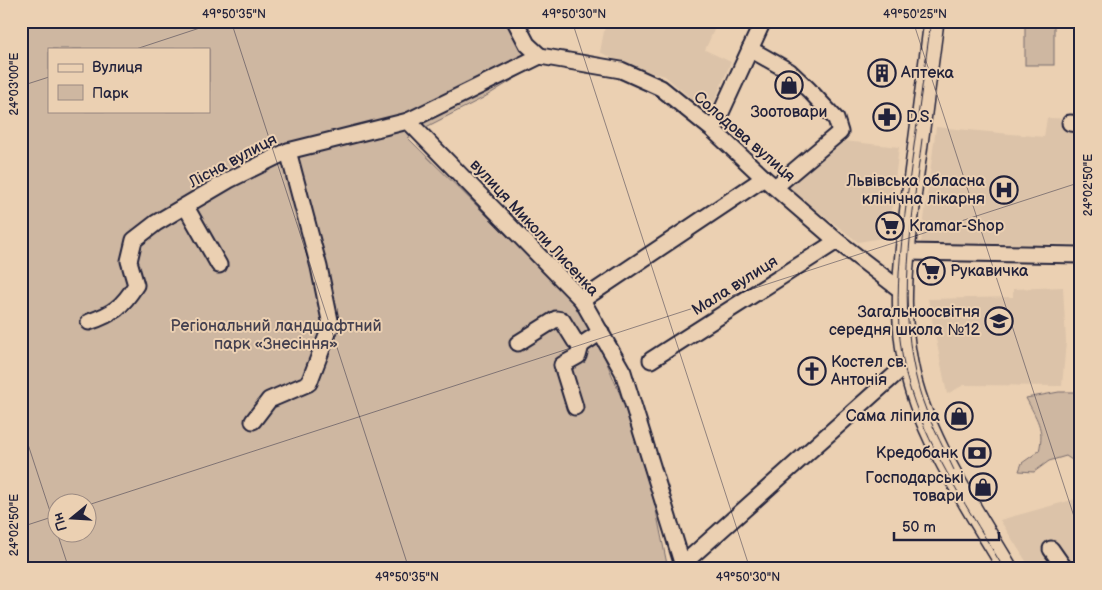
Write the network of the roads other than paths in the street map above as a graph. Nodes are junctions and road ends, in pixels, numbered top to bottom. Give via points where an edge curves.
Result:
1 (514, 21) edge
2 (763, 21) edge
3 (934, 21) edge
4 (750, 50) junction
5 (540, 56) junction
6 (408, 121) junction
7 (714, 130) junction
8 (288, 151) junction
9 (769, 182) junction
10 (186, 206) junction
11 (838, 241) junction
12 (905, 252) junction
13 (1081, 255) edge
14 (219, 265) dead end
15 (902, 291) junction
16 (582, 300) junction
17 (89, 322) dead end
18 (600, 332) junction
19 (518, 343) dead end
20 (580, 345) junction
21 (651, 360) dead end
22 (908, 363) junction
23 (575, 406) dead end
24 (252, 421) dead end
25 (1052, 549) dead end
26 (684, 566) edge
27 (1008, 569) edge
28 (1064, 569) edge

1 - 5 street via 527,44
2 - 4 street
3 - 12 main road
4 - 7 street
4 - 9 street via 789,71 810,90 836,119 840,132
5 - 6 street, Лісна вулиця
5 - 7 street, Солодова вулиця via 621,70 661,88
6 - 8 street, Лісна вулиця
6 - 16 street, вулиця Миколи Лисенка
7 - 9 street, Солодова вулиця
8 - 10 street, Лісна вулиця
8 - 24 street via 331,325 309,383 269,400
9 - 11 street, Солодова вулиця
9 - 16 street
10 - 14 street
10 - 17 street, Лісна вулиця via 134,240 129,262 136,285 125,302 111,314
11 - 15 street, Солодова вулиця
11 - 21 street, Мала вулиця
12 - 13 street
12 - 15 main road
15 - 22 main road
16 - 18 street, вулиця Миколи Лисенка
18 - 20 street
18 - 26 street, вулиця Миколи Лисенка via 623,372
19 - 20 street via 556,319 562,320
20 - 23 street via 578,356 562,365
22 - 26 street
22 - 27 main road via 928,424 952,474
25 - 28 street

